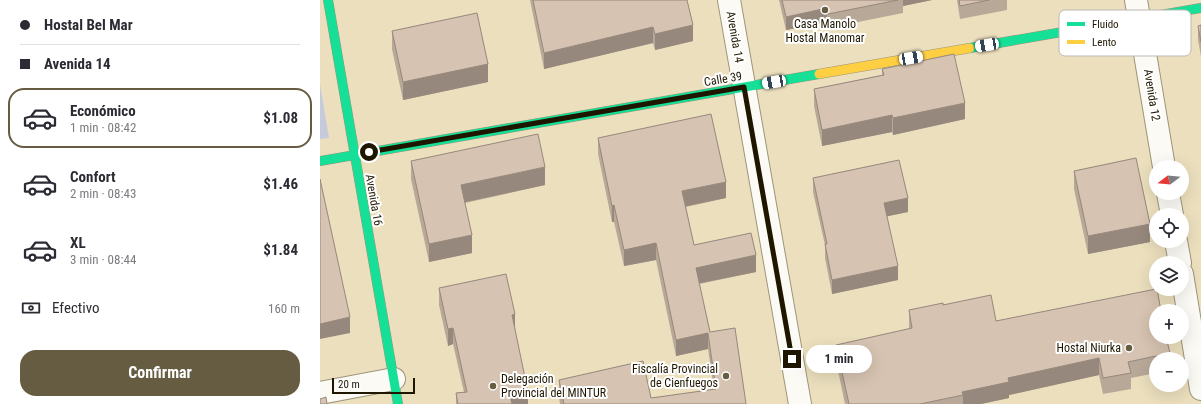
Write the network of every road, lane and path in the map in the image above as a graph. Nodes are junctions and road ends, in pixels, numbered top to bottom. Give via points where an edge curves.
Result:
1 (328, 0) edge
2 (729, 0) edge
3 (1201, 8) edge
4 (1138, 9) edge
5 (1059, 25) edge
6 (1146, 56) edge
7 (744, 87) junction
8 (354, 155) junction
9 (320, 160) edge
10 (1163, 160) edge
11 (1186, 296) edge
12 (394, 379) junction
13 (1201, 388) edge
14 (320, 393) edge
15 (398, 404) edge
16 (800, 404) edge

1 - 8 street, Avenida 16
2 - 7 street, Avenida 14
3 - 4 street, Calle 39
5 - 7 street, Calle 39
6 - 10 street, Avenida 12
7 - 8 street, Calle 39
7 - 16 street, Avenida 14
8 - 9 street, Calle 39
8 - 12 street, Avenida 16
11 - 13 street
12 - 14 street
12 - 15 street, Avenida 16

